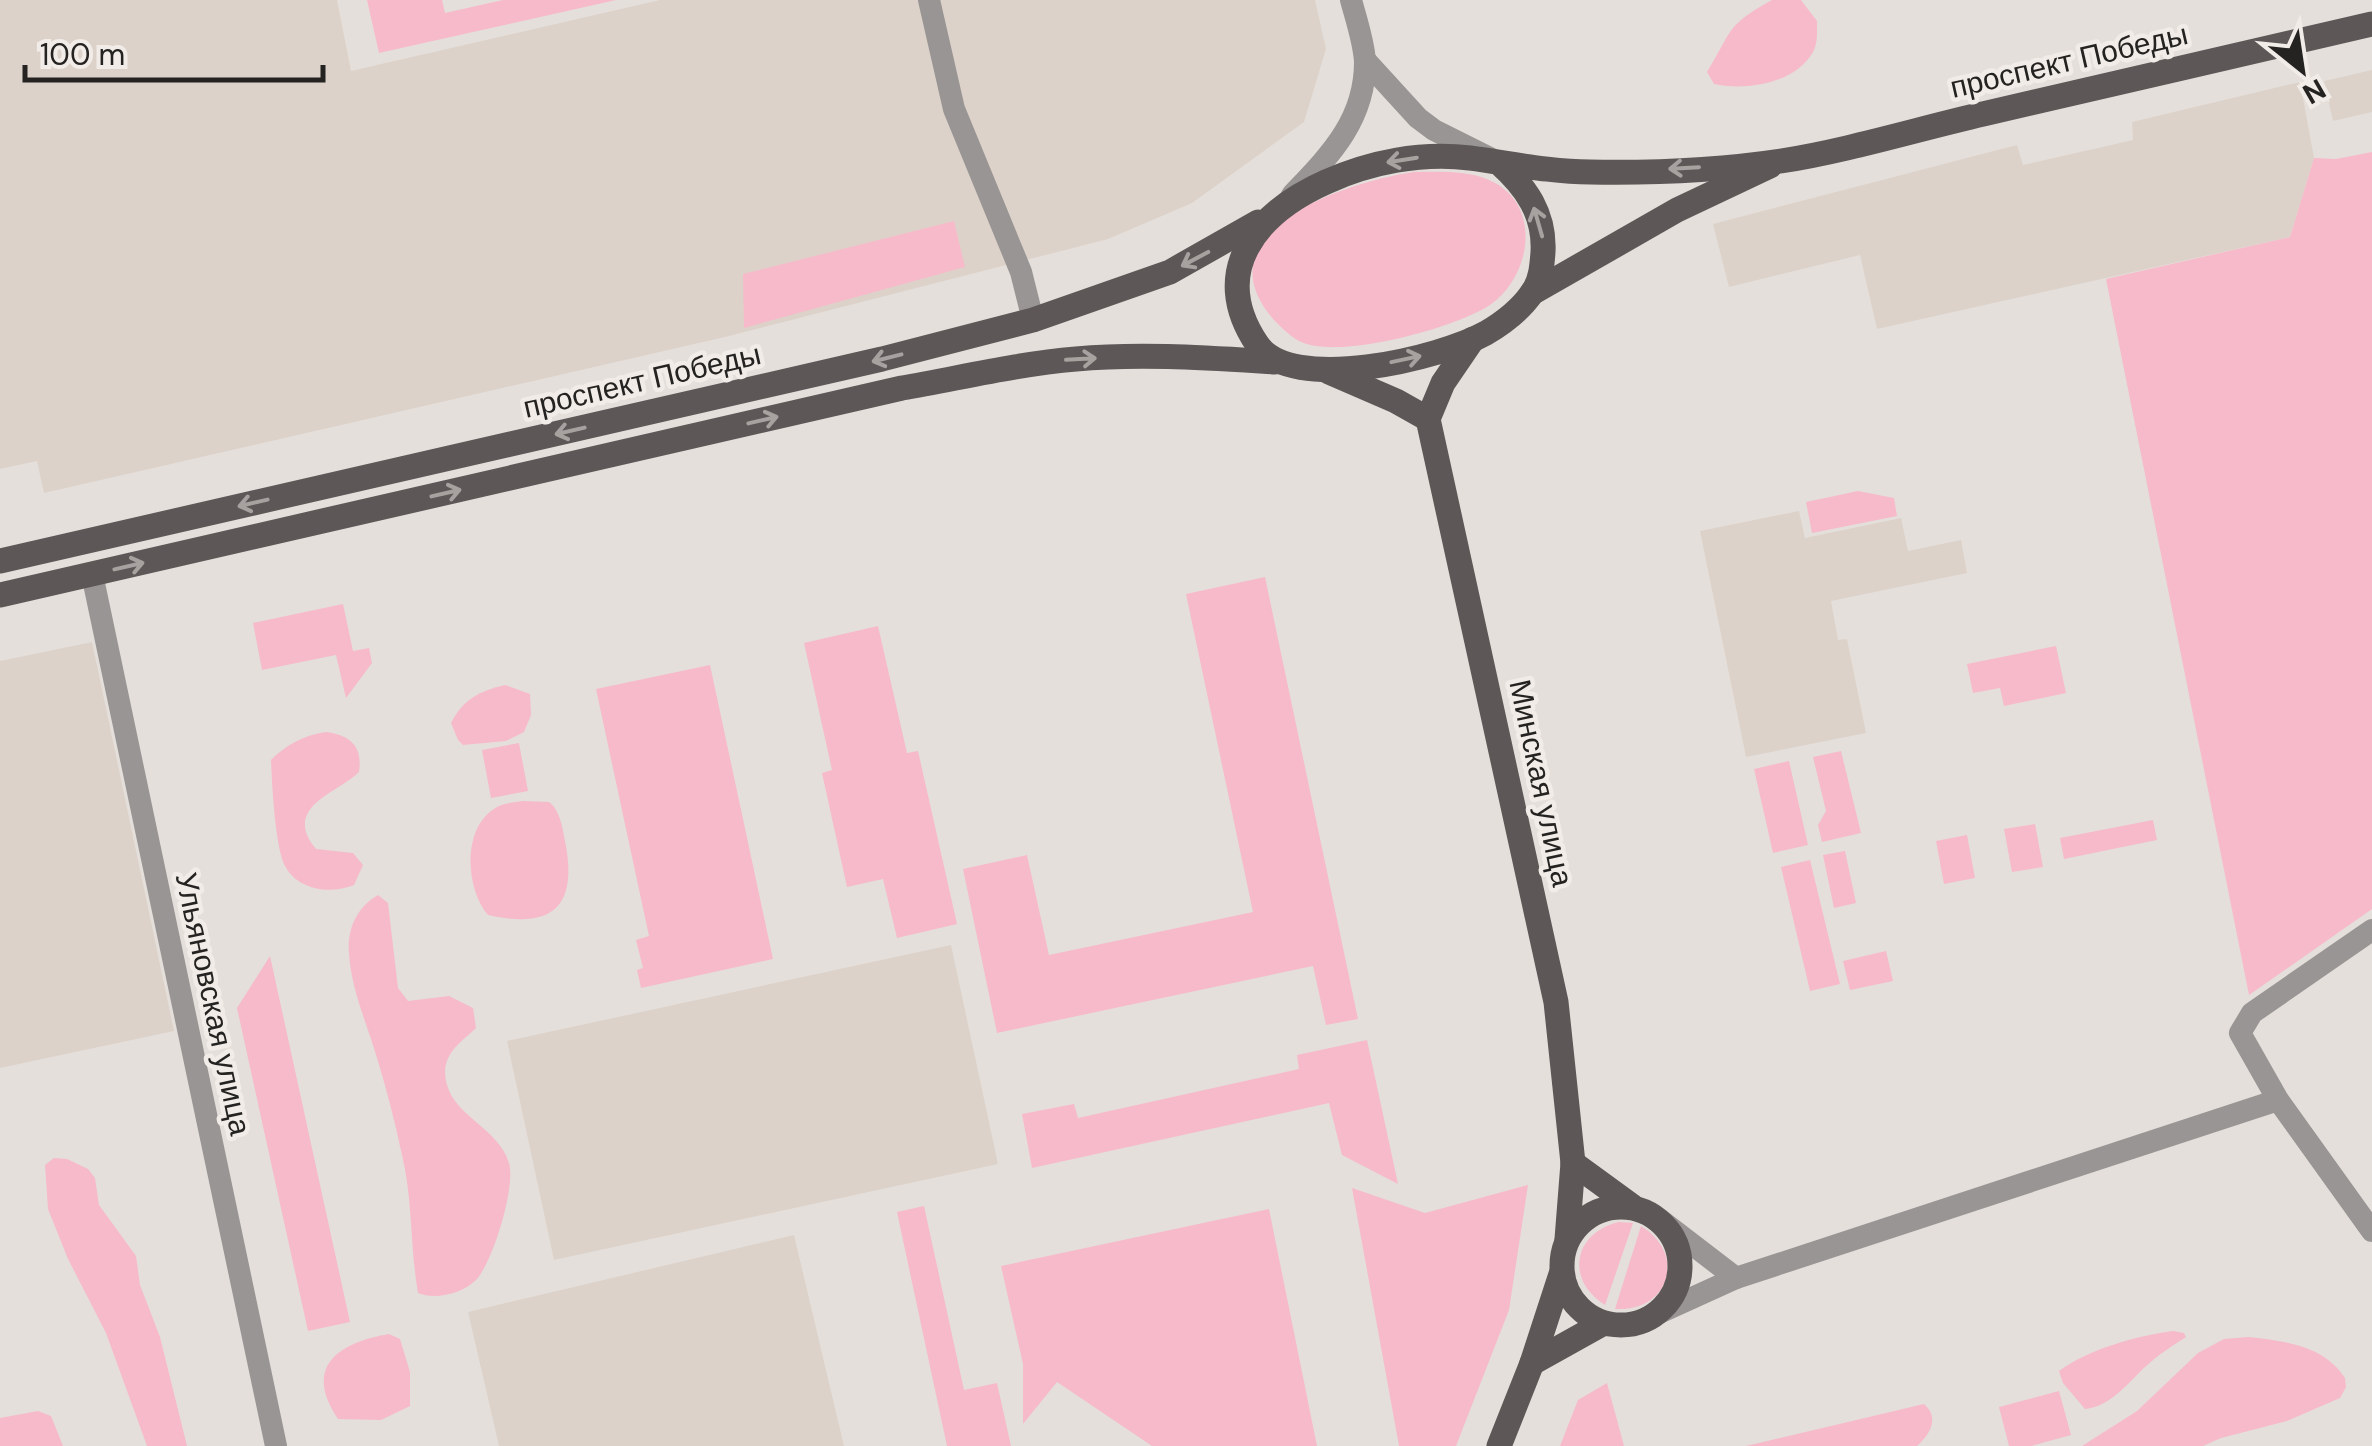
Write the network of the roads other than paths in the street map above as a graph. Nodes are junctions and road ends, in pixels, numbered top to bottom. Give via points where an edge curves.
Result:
1 (929, 0) edge
2 (1352, 0) edge
3 (2372, 24) edge
4 (1365, 60) junction
5 (1781, 161) junction
6 (1499, 162) junction
7 (1279, 209) junction
8 (1532, 293) junction
9 (1033, 320) junction
10 (1474, 339) junction
11 (1275, 362) junction
12 (1319, 369) junction
13 (1428, 419) junction
14 (0, 561) edge
15 (92, 574) junction
16 (0, 595) edge
17 (2372, 930) edge
18 (2278, 1100) junction
19 (1573, 1163) junction
20 (1632, 1206) junction
21 (1662, 1222) junction
22 (2372, 1232) edge
23 (1567, 1238) junction
24 (1560, 1274) junction
25 (1736, 1278) junction
26 (1659, 1313) junction
27 (1602, 1324) junction
28 (1532, 1363) junction
29 (276, 1446) edge
30 (1499, 1446) edge

1 - 9 street via 954,109 1021,272
2 - 4 street
3 - 5 main road, проспект Победы
4 - 6 street via 1426,124
4 - 7 street via 1344,138
5 -> 6 main road, проспект Победы via 1588,172
5 - 8 main road, проспект Победы via 1677,210
6 -> 7 main road via 1400,160 1326,182
8 -> 6 main road via 1543,232 1530,198
7 -> 9 main road, проспект Победы via 1170,272
7 - 11 main road via 1247,244 1236,283 1248,328
8 - 10 main road
9 -> 14 main road, проспект Победы
12 -> 10 main road via 1400,361
10 - 13 main road
11 - 12 main road
15 -> 11 main road via 1006,368 1078,358
12 - 13 main road
13 - 19 main road, Минская улица via 1556,1002
15 - 16 main road
15 - 29 street, Ульяновская улица
17 - 18 street via 2252,1013 2240,1033
18 - 22 street
18 - 25 street
19 - 20 main road
19 - 23 main road, Минская улица
20 - 21 main road
20 - 23 main road via 1594,1212
21 - 25 street
21 - 26 main road via 1680,1252 1678,1286
23 - 24 main road
24 - 27 main road via 1576,1306
24 - 28 main road
25 - 26 street
26 - 27 main road via 1629,1326
27 - 28 main road
28 - 30 main road

